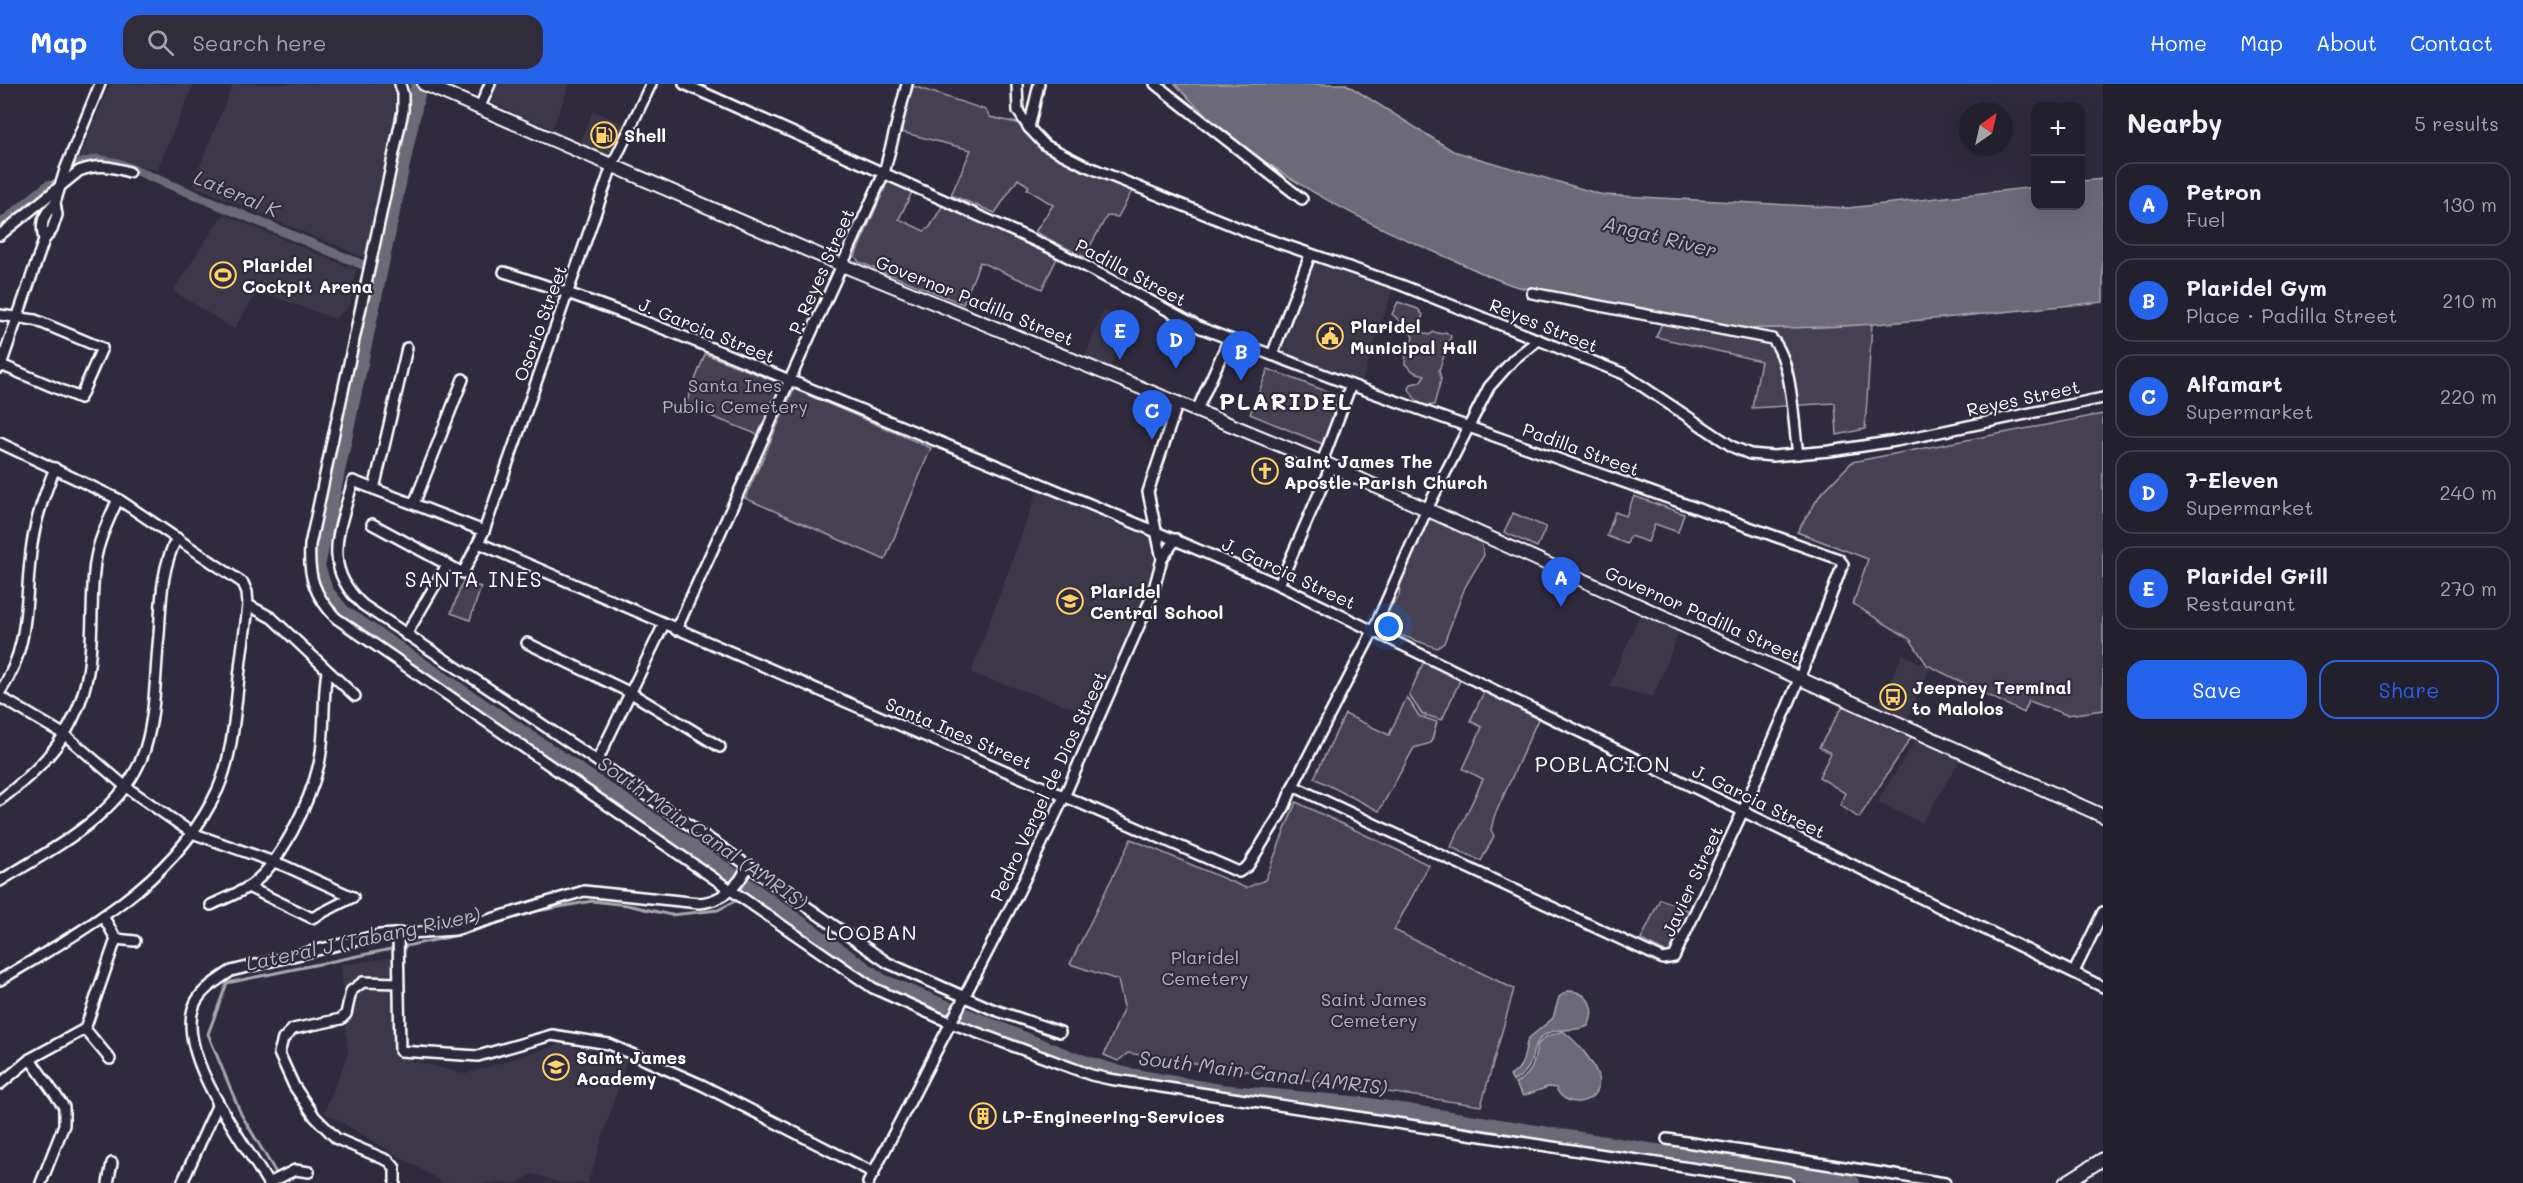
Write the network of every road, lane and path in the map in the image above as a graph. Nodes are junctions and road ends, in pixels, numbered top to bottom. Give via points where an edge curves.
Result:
1 (100, 84) edge
2 (400, 84) edge
3 (490, 84) edge
4 (651, 84) edge
5 (684, 84) edge
6 (907, 84) edge
7 (1017, 84) edge
8 (1039, 84) edge
9 (1155, 84) edge
10 (427, 85) edge
11 (479, 109) junction
12 (1029, 128) junction
13 (612, 166) junction
14 (129, 172) dead end
15 (884, 172) junction
16 (61, 185) junction
17 (1302, 200) dead end
18 (0, 235) edge
19 (1310, 255) junction
20 (842, 265) junction
21 (504, 272) dead end
22 (569, 292) junction
23 (1532, 293) dead end
24 (0, 315) edge
25 (18, 316) junction
26 (1229, 339) junction
27 (1537, 340) junction
28 (407, 348) dead end
29 (1272, 355) junction
30 (1, 366) edge
31 (463, 379) dead end
32 (791, 381) junction
33 (1351, 385) junction
34 (2103, 398) edge
35 (1178, 402) junction
36 (1197, 410) junction
37 (1470, 426) junction
38 (0, 442) edge
39 (1798, 454) junction
40 (1326, 464) junction
41 (55, 468) junction
42 (375, 489) junction
43 (118, 498) junction
44 (414, 504) junction
45 (1427, 509) junction
46 (372, 525) dead end
47 (484, 531) junction
48 (1157, 532) junction
49 (177, 538) junction
50 (1176, 539) junction
51 (479, 543) junction
52 (1162, 559) junction
53 (1844, 564) joint
54 (447, 565) junction
55 (1278, 585) junction
56 (248, 605) junction
57 (664, 624) junction
58 (676, 630) junction
59 (1373, 632) junction
60 (406, 635) junction
61 (527, 643) dead end
62 (327, 671) junction
63 (1800, 677) junction
64 (0, 692) edge
65 (631, 693) junction
66 (355, 696) dead end
67 (0, 697) edge
68 (65, 735) junction
69 (720, 747) dead end
70 (597, 761) junction
71 (1293, 786) junction
72 (126, 787) junction
73 (1064, 797) junction
74 (0, 800) edge
75 (1743, 811) junction
76 (2103, 816) edge
77 (192, 833) junction
78 (273, 861) junction
79 (748, 868) junction
80 (0, 881) edge
81 (248, 887) junction
82 (736, 888) junction
83 (211, 905) dead end
84 (2103, 912) edge
85 (103, 916) junction
86 (399, 937) junction
87 (117, 939) junction
88 (135, 941) dead end
89 (2074, 972) junction
90 (0, 980) edge
91 (398, 983) junction
92 (2103, 987) edge
93 (961, 1001) junction
94 (951, 1021) junction
95 (85, 1029) junction
96 (1060, 1032) dead end
97 (30, 1059) junction
98 (110, 1059) dead end
99 (0, 1084) edge
100 (216, 1102) junction
101 (1667, 1139) dead end
102 (2103, 1159) edge
103 (112, 1163) dead end
104 (309, 1172) dead end
105 (874, 1173) junction
106 (270, 1182) edge
107 (41, 1183) edge
108 (108, 1183) edge
109 (182, 1183) edge
110 (395, 1183) edge
111 (868, 1183) edge
112 (1788, 1183) edge
113 (1945, 1183) edge
114 (2065, 1183) edge

1 - 16 street
2 - 82 street via 403,111 310,545 312,584 322,604 359,636
3 - 11 street
4 - 13 street, Osorio Street
5 - 15 street, Padilla Street
6 - 15 street, P. Reyes Street
7 - 12 street, Reyes Street via 1018,111
8 - 12 street
9 - 17 street
10 - 11 main road, Governor Padilla Street
11 - 13 main road, Governor Padilla Street
12 - 19 street, Reyes Street via 1045,145 1084,165
13 - 20 main road, Governor Padilla Street
13 - 22 street, Osorio Street
14 - 16 street via 95,165
15 - 20 street, P. Reyes Street
15 - 26 street, Padilla Street via 1051,248
16 - 18 street
16 - 25 street via 55,203 57,215 44,240
19 - 27 street, Reyes Street via 1401,285
19 - 29 street
20 - 32 street, P. Reyes Street
20 - 35 main road, Governor Padilla Street
21 - 22 street, J. Garcia Street
22 - 32 street, J. Garcia Street
22 - 47 street, Osorio Street
23 - 39 street via 1772,339 1785,361
24 - 25 street
25 - 30 street
25 - 30 street via 102,348 80,398
26 - 29 street, Padilla Street
26 - 36 street
27 - 37 street, Santa Ines Street via 1489,387
27 - 39 street, Reyes Street via 1624,374 1733,447 1750,454
28 - 42 street
29 - 33 street, Padilla Street
31 - 44 street
32 - 48 street, J. Garcia Street
32 - 58 street, P. Reyes Street
33 - 37 street, Padilla Street
33 - 40 street
34 - 39 street, Reyes Street via 1896,441
35 - 36 main road, Governor Padilla Street
35 - 48 street, Pedro Vergel de Dios Street via 1148,492
36 - 40 main road, Governor Padilla Street
37 - 45 street, Santa Ines Street
37 - 53 street, Padilla Street
38 - 41 street
40 - 45 main road, Governor Padilla Street
40 - 55 street
41 - 43 street
41 - 64 street via 32,544 22,647
42 - 44 street
42 - 60 street via 352,481 335,560 349,592
43 - 49 street
43 - 68 street via 96,561 88,670 81,703
44 - 47 street
45 - 59 street, Santa Ines Street
45 - 63 main road, Governor Padilla Street
46 - 54 street
47 - 51 street, Osorio Street
48 - 50 street, J. Garcia Street
48 - 52 street, Pedro Vergel de Dios Street
49 - 56 street via 243,583
49 - 72 street via 166,565 145,749
50 - 52 street, Pedro Vergel de Dios Street
50 - 55 street, J. Garcia Street
51 - 54 street, Osorio Street via 463,573
51 - 57 street, Santa Ines Street
52 - 73 street, Pedro Vergel de Dios Street via 1147,609
53 - 63 street, Javier Street
54 - 60 street
55 - 59 street, J. Garcia Street
56 - 62 street via 272,618
56 - 77 street via 235,721 226,761 218,788
57 - 58 street, Santa Ines Street
57 - 65 street
58 - 73 street, Santa Ines Street
59 - 71 street, Santa Ines Street
59 - 75 street, J. Garcia Street
60 - 70 street
61 - 65 street
62 - 66 street
62 - 78 street via 319,763 302,812
63 - 75 street, Javier Street
63 - 76 main road, Governor Padilla Street
65 - 69 street
65 - 70 street
67 - 68 street
68 - 72 street
68 - 74 street via 35,773
70 - 79 street
71 - 73 street, Santa Ines Street via 1248,866 1239,872
71 - 75 street, Javier Street via 1663,959 1674,957
72 - 77 street
72 - 80 street via 99,815
73 - 93 street, Pedro Vergel de Dios Street
75 - 89 street, J. Garcia Street
77 - 78 street
77 - 85 street via 152,880
78 - 81 street
78 - 81 street via 353,897 311,922
79 - 82 street
79 - 93 street via 888,963
81 - 83 street
82 - 86 street via 712,902 699,903 585,891 455,930
82 - 94 street via 873,988
84 - 89 street
85 - 87 street
85 - 90 street
86 - 91 street
86 - 100 street via 344,943 231,972 210,985 195,1004 189,1025
87 - 88 street
87 - 95 street
89 - 92 street, J. Garcia Street
91 - 105 street via 400,1051 478,1056 552,1035 609,1044 696,1082
91 - 110 street via 363,982 351,991 346,1014 341,1019 293,1029 283,1039 279,1053 294,1086 315,1117 337,1139 389,1161 395,1168
93 - 94 street, Pedro Vergel de Dios Street
93 - 96 street
94 - 105 street, Pedro Vergel de Dios Street
94 - 112 street via 1109,1079
95 - 97 street
95 - 98 street
97 - 99 street
97 - 107 street via 64,1107 64,1125
100 - 106 street
100 - 109 street
101 - 113 street
102 - 114 main road
103 - 108 street
104 - 106 street via 285,1174
105 - 111 street, Pedro Vergel de Dios Street

